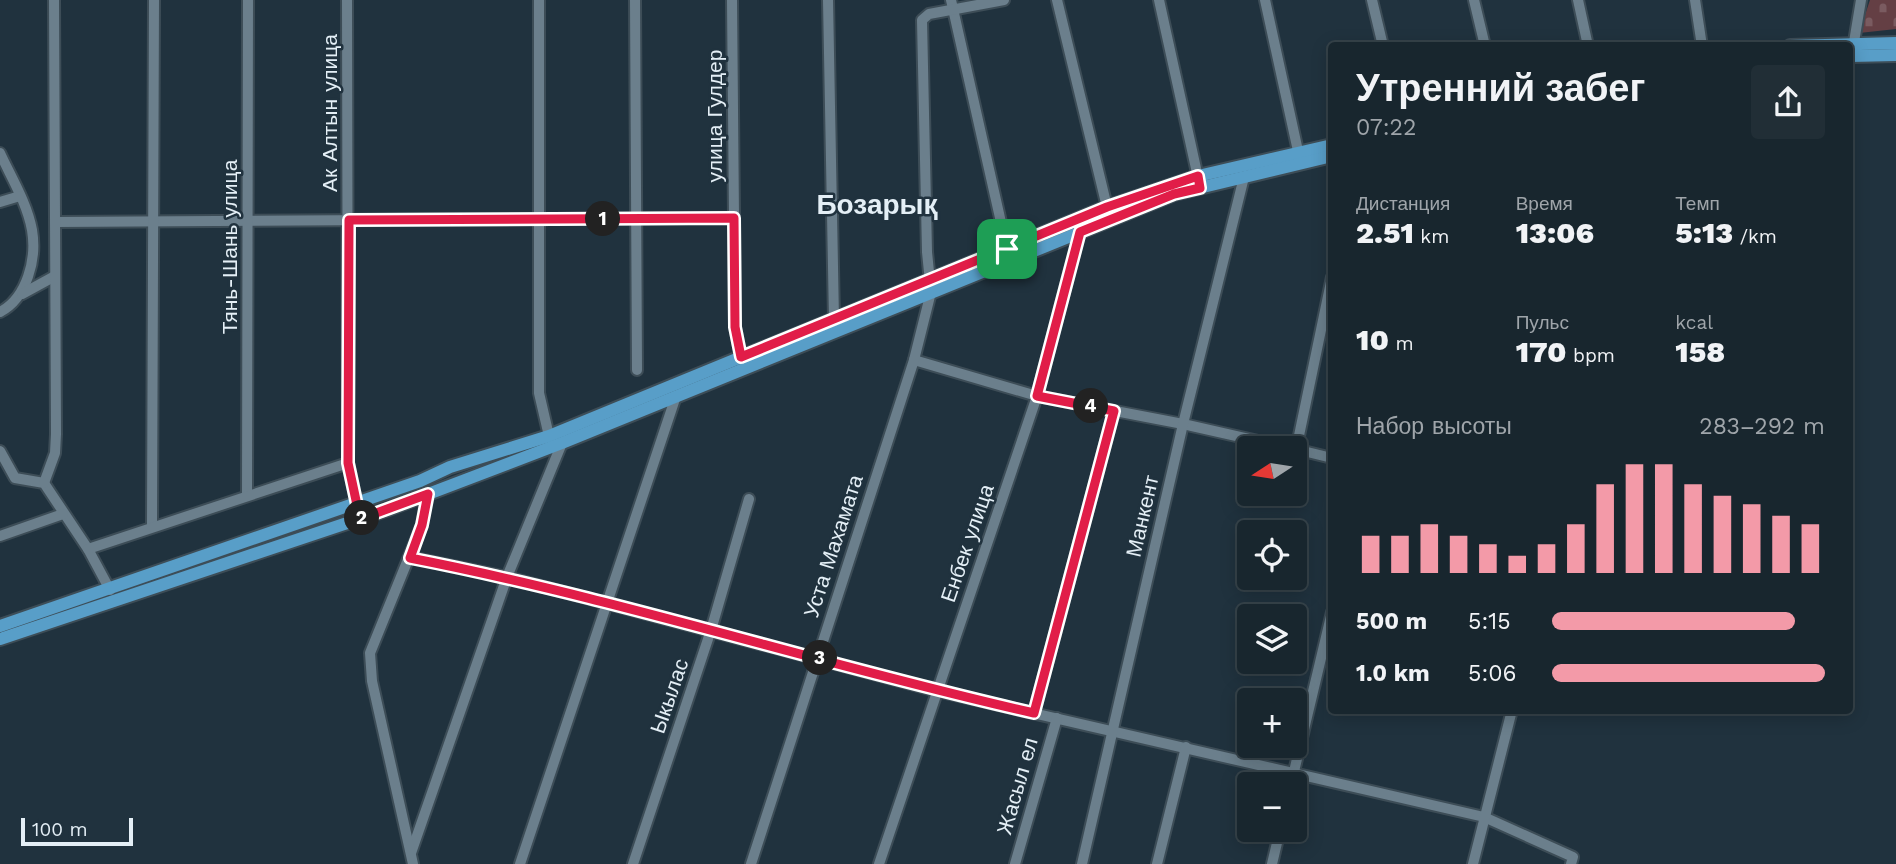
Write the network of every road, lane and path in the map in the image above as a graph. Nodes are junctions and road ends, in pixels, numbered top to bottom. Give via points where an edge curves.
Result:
1 (54, 0) edge
2 (154, 0) edge
3 (248, 0) edge
4 (347, 0) edge
5 (539, 0) edge
6 (635, 0) edge
7 (732, 0) edge
8 (828, 0) edge
9 (1004, 0) edge
10 (1057, 0) edge
11 (1159, 0) edge
12 (1265, 0) edge
13 (1373, 0) edge
14 (1474, 0) edge
15 (1578, 0) edge
16 (1695, 0) edge
17 (1861, 0) edge
18 (952, 6) edge
19 (1382, 42) edge
20 (1484, 42) edge
21 (1587, 42) edge
22 (1701, 42) edge
23 (1854, 42) joint
24 (1896, 43) edge
25 (1896, 55) edge
26 (1853, 56) edge
27 (1328, 146) edge
28 (1298, 151) junction
29 (0, 153) edge
30 (1328, 157) edge
31 (1244, 177) junction
32 (1199, 182) junction
33 (20, 196) junction
34 (0, 202) edge
35 (1107, 207) junction
36 (636, 218) junction
37 (734, 218) junction
38 (539, 219) junction
39 (248, 220) junction
40 (349, 220) junction
41 (154, 221) junction
42 (55, 222) junction
43 (1080, 232) junction
44 (1007, 249) junction
45 (55, 276) junction
46 (931, 285) junction
47 (22, 294) junction
48 (1328, 296) edge
49 (0, 312) edge
50 (834, 320) junction
51 (741, 357) junction
52 (914, 360) junction
53 (637, 370) dead end
54 (676, 396) junction
55 (1037, 396) junction
56 (1114, 411) junction
57 (1183, 424) junction
58 (549, 436) junction
59 (1237, 436) edge
60 (1298, 436) edge
61 (562, 443) junction
62 (0, 451) edge
63 (1307, 452) edge
64 (1328, 457) edge
65 (348, 463) junction
66 (44, 484) junction
67 (428, 494) junction
68 (247, 495) junction
69 (749, 499) dead end
70 (358, 502) junction
71 (63, 514) junction
72 (360, 519) junction
73 (152, 525) junction
74 (0, 536) edge
75 (88, 549) junction
76 (410, 558) junction
77 (507, 577) junction
78 (110, 590) junction
79 (607, 603) junction
80 (0, 626) edge
81 (1328, 629) edge
82 (711, 630) junction
83 (0, 639) edge
84 (817, 657) junction
85 (937, 691) junction
86 (1034, 713) junction
87 (1511, 714) edge
88 (1057, 718) junction
89 (1113, 730) junction
90 (1186, 747) junction
91 (1269, 772) edge
92 (1294, 772) edge
93 (1307, 782) edge
94 (1484, 817) junction
95 (1277, 842) edge
96 (412, 859) edge
97 (520, 864) edge
98 (633, 864) edge
99 (751, 864) edge
100 (879, 864) edge
101 (1015, 864) edge
102 (1082, 864) edge
103 (1157, 864) edge
104 (1272, 864) edge
105 (1473, 864) edge
106 (1570, 864) edge

1 - 42 street
2 - 41 street
3 - 39 street, Тянь-Шань улица
4 - 40 street, Ак Алтын улица
5 - 38 street
6 - 36 street
7 - 37 street, улица Гулдер
8 - 50 street
9 - 18 street
10 - 35 street
11 - 32 street
12 - 28 street
13 - 19 street
14 - 20 street
15 - 21 street
16 - 22 street
17 - 23 street
18 - 44 street
18 - 46 street, Уста Махамата via 922,20
23 - 24 main road
25 - 26 main road
27 - 28 main road
28 - 32 main road
29 - 33 street
30 - 31 main road
31 - 32 main road
31 - 57 street, Манкент
32 - 35 main road
32 - 43 main road
33 - 34 street
33 - 47 street via 32,231 31,261
35 - 44 main road
36 - 37 street
36 - 38 street
36 - 53 street
37 - 51 street, улица Гулдер via 735,327
38 - 40 street
38 - 58 street via 539,393
39 - 40 street
39 - 41 street
39 - 68 street, Тянь-Шань улица
40 - 65 street, Ак Алтын улица
41 - 42 street
41 - 73 street
42 - 45 street
43 - 46 main road
43 - 55 street, Енбек улица
44 - 46 main road
45 - 47 street
45 - 66 street via 55,453
46 - 50 main road
46 - 52 street, Уста Махамата
46 - 54 main road
47 - 49 street
48 - 60 street
50 - 51 main road
51 - 58 main road
52 - 55 street
52 - 84 street, Уста Махамата
54 - 61 main road
54 - 79 street
55 - 56 street
55 - 85 street, Енбек улица
56 - 57 street
56 - 86 street, Жасыл ел
57 - 59 street
57 - 89 street, Манкент
58 - 70 main road
61 - 67 main road
61 - 77 street
62 - 66 street via 15,478
63 - 64 street
65 - 68 street
65 - 70 street, Ак Алтын улица
66 - 71 street
67 - 72 main road
67 - 76 street
68 - 73 street
69 - 82 street, Ыкылас
70 - 72 street, Ак Алтын улица
70 - 78 main road
71 - 74 street
71 - 75 street
72 - 83 main road
73 - 75 street
75 - 78 street
76 - 77 street
76 - 96 street via 370,653 372,681
77 - 79 street
77 - 96 street
78 - 80 main road
79 - 82 street
79 - 97 street
81 - 92 street
82 - 84 street
82 - 98 street, Ыкылас
84 - 85 street
84 - 99 street, Уста Махамата
85 - 86 street
85 - 100 street, Енбек улица
86 - 88 street
87 - 94 street
88 - 89 street
88 - 101 street, Жасыл ел
89 - 90 street
89 - 102 street, Манкент
90 - 91 street
90 - 103 street
93 - 94 street
94 - 105 street
94 - 106 street via 1573,857
95 - 104 street

